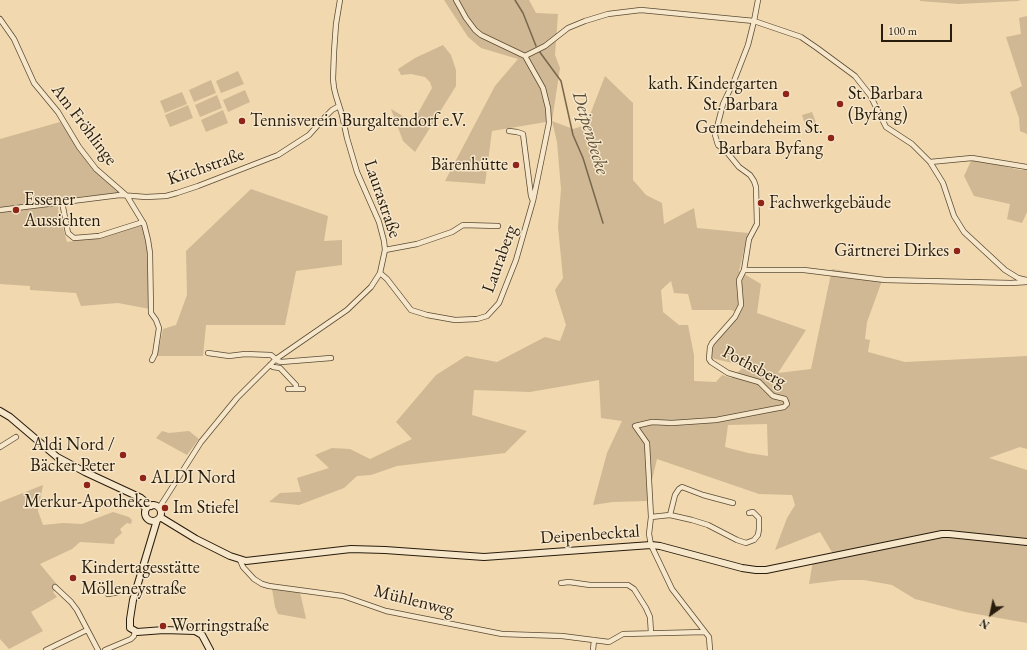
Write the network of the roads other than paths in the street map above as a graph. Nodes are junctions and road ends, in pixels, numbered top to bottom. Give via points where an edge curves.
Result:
1 (340, 0) edge
2 (456, 0) edge
3 (758, 0) edge
4 (0, 19) edge
5 (754, 21) junction
6 (525, 56) junction
7 (339, 106) junction
8 (509, 131) dead end
9 (930, 162) junction
10 (1027, 167) edge
11 (127, 196) junction
12 (533, 201) junction
13 (62, 202) junction
14 (0, 210) edge
15 (143, 222) junction
16 (498, 226) dead end
17 (385, 250) junction
18 (744, 270) junction
19 (380, 273) junction
20 (1027, 281) edge
21 (208, 353) dead end
22 (330, 358) dead end
23 (276, 359) junction
24 (152, 360) dead end
25 (270, 365) junction
26 (296, 389) junction
27 (302, 389) dead end
28 (288, 390) dead end
29 (0, 411) edge
30 (16, 437) dead end
31 (0, 447) edge
32 (733, 503) dead end
33 (149, 507) junction
34 (159, 508) junction
35 (749, 513) dead end
36 (670, 515) junction
37 (651, 517) junction
38 (158, 518) junction
39 (149, 520) junction
40 (152, 535) junction
41 (1027, 542) edge
42 (651, 545) junction
43 (240, 560) junction
44 (561, 583) dead end
45 (55, 587) dead end
46 (136, 589) junction
47 (108, 594) dead end
48 (87, 630) junction
49 (135, 631) junction
50 (705, 632) junction
51 (651, 633) junction
52 (594, 640) junction
53 (46, 650) edge
54 (98, 650) edge
55 (104, 650) edge
56 (210, 650) edge
57 (593, 650) edge
58 (710, 650) edge

1 - 7 street, Laurastraße via 333,79
2 - 6 street via 466,18 481,35
3 - 5 street, Pothsberg
4 - 11 street, Am Fröhlinge via 14,39 34,83 58,112 92,165
5 - 6 street via 641,10 608,14 568,28 545,46
5 - 9 street via 801,37 847,69 866,89 886,127 912,144
5 - 18 street, Pothsberg via 741,63 723,104 715,135 718,144 750,175 755,184 757,224 749,239
6 - 12 street, Lauraberg via 543,88 550,117
7 - 11 street, Kirchstraße via 309,135 266,161 166,196
7 - 17 street, Laurastraße via 346,138 378,222
8 - 12 street, Lauraberg via 522,134
9 - 10 street via 972,158
9 - 20 street via 943,183 954,216 964,232 1005,270
11 - 13 street, Kirchstraße
11 - 15 street, Am Fröhlinge
12 - 19 street, Lauraberg via 518,255 503,295 487,316 477,320 454,320 411,310 387,278
13 - 14 street, Kirchstraße
13 - 15 street via 68,234 74,238 99,236
15 - 24 street, Am Fröhlinge via 150,253 150,312 159,328
16 - 17 street via 463,225 452,232 417,244
17 - 19 street, Laurastraße
18 - 20 street via 804,270 885,280 1011,283
18 - 37 street, Pothsberg via 739,280 739,309 712,343 709,359 728,372 761,384 773,396 785,399 786,405 773,410 716,420 652,422 635,426 648,443
19 - 23 street, Laurastraße via 371,287 347,310
21 - 23 street via 229,356 265,354
22 - 23 street via 281,362
23 - 25 street, Laurastraße
25 - 26 street via 280,368 296,385
25 - 34 street, Laurastraße via 228,407 201,442
26 - 27 street
26 - 28 street
29 - 33 main road via 57,457 141,498
30 - 31 street
32 - 36 street via 682,487 675,495
33 - 34 main road
33 - 39 main road via 146,515
34 - 38 main road via 161,514
35 - 36 street via 753,512 759,518 759,529 754,540 746,543 708,525
36 - 37 street
37 - 42 street
38 - 39 main road
38 - 40 main road
38 - 43 main road, Deipenbecktal
39 - 40 main road
40 - 46 main road
41 - 42 main road, Deipenbecktal via 942,534 756,570
42 - 43 main road, Deipenbecktal via 484,556 351,550
42 - 50 street via 672,589
43 - 52 street, Mühlenweg via 242,567 254,579 269,586 343,596 386,611 502,634
44 - 51 street via 628,585 634,589 646,608 650,617
45 - 48 street via 71,602
46 - 47 street
46 - 49 main road via 130,622 130,628
48 - 53 street
48 - 54 street
49 - 55 street via 131,639
49 - 56 main road via 195,631 202,635
50 - 51 street, Mühlenweg
50 - 58 street via 709,637
51 - 52 street, Mühlenweg via 623,634 610,642
52 - 57 street

